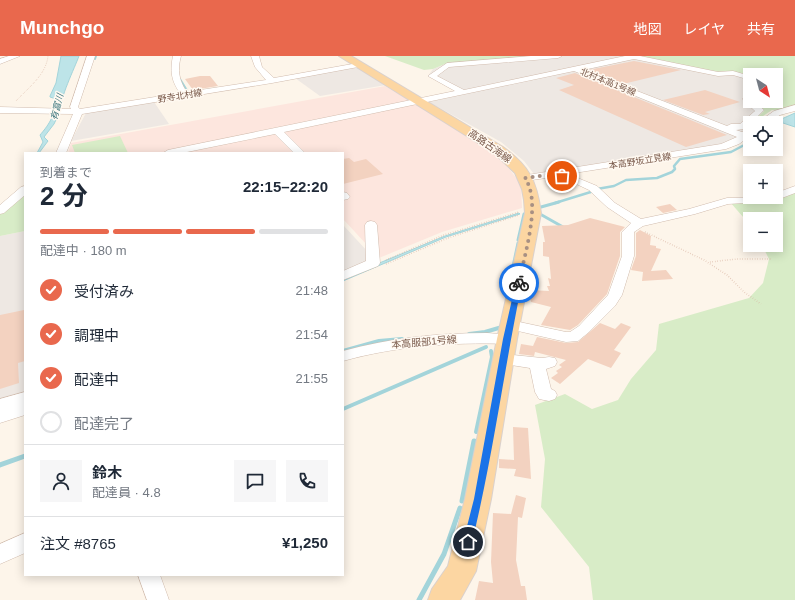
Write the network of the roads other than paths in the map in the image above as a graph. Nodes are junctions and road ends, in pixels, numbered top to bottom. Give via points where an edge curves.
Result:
1 (16, 56) edge
2 (90, 56) edge
3 (176, 56) edge
4 (255, 56) edge
5 (558, 56) edge
6 (632, 56) edge
7 (351, 60) edge
8 (0, 62) edge
9 (575, 69) junction
10 (743, 76) edge
11 (272, 81) junction
12 (464, 93) junction
13 (185, 95) junction
14 (420, 102) junction
15 (757, 108) edge
16 (795, 108) edge
17 (3, 110) edge
18 (78, 112) junction
19 (772, 116) edge
20 (720, 128) junction
21 (278, 131) junction
22 (743, 133) edge
23 (743, 136) edge
24 (61, 152) edge
25 (173, 152) edge
26 (299, 152) edge
27 (555, 174) junction
28 (525, 178) junction
29 (795, 189) edge
30 (24, 190) edge
31 (0, 211) edge
32 (636, 224) junction
33 (371, 225) dead end
34 (344, 276) edge
35 (508, 332) junction
36 (344, 356) edge
37 (504, 359) junction
38 (549, 395) dead end
39 (24, 398) edge
40 (0, 405) edge
41 (24, 409) edge
42 (0, 416) edge
43 (24, 543) edge
44 (0, 554) edge
45 (460, 571) junction
46 (149, 576) edge
47 (158, 600) edge
48 (443, 600) edge
49 (456, 600) edge

1 - 8 street
2 - 18 street via 74,107
3 - 13 street via 174,76
4 - 11 street via 261,72
5 - 12 street via 447,65 432,76
6 - 9 street
6 - 10 street via 718,74 733,72
7 - 11 street, 野寺北村線
7 - 14 main road, 高路古海線
9 - 12 street, 北村本高1号線
9 - 20 street, 北村本高1号線
11 - 13 street, 野寺北村線
12 - 14 street, 北村本高1号線
13 - 18 street, 野寺北村線
14 - 21 street, 北村本高1号線
14 - 28 main road, 高路古海線 via 511,158
15 - 20 street via 759,112 742,127
16 - 19 street
17 - 18 street, 野寺北村線
18 - 24 street
20 - 22 street, 北村本高1号線
21 - 25 street, 北村本高1号線
21 - 26 street
23 - 27 street, 本高野坂立見線 via 736,142 708,150
27 - 28 street, 本高野坂立見線
27 - 32 street via 593,188
28 - 35 main road, 高路古海線 via 529,184 533,209
29 - 32 street via 774,198 727,201
30 - 31 street
32 - 35 street, 本高服部1号線 via 628,232 628,256 615,295 601,314 584,329 574,337
33 - 34 street via 379,264
35 - 36 street, 本高服部1号線 via 382,345
35 - 37 main road, 高路古海線
37 - 38 street via 543,363 543,392 544,395
37 - 45 main road, 高路古海線 via 478,499
39 - 40 street
41 - 42 street
43 - 44 street
45 - 48 main road, 高路古海線
45 - 49 street
46 - 47 street

